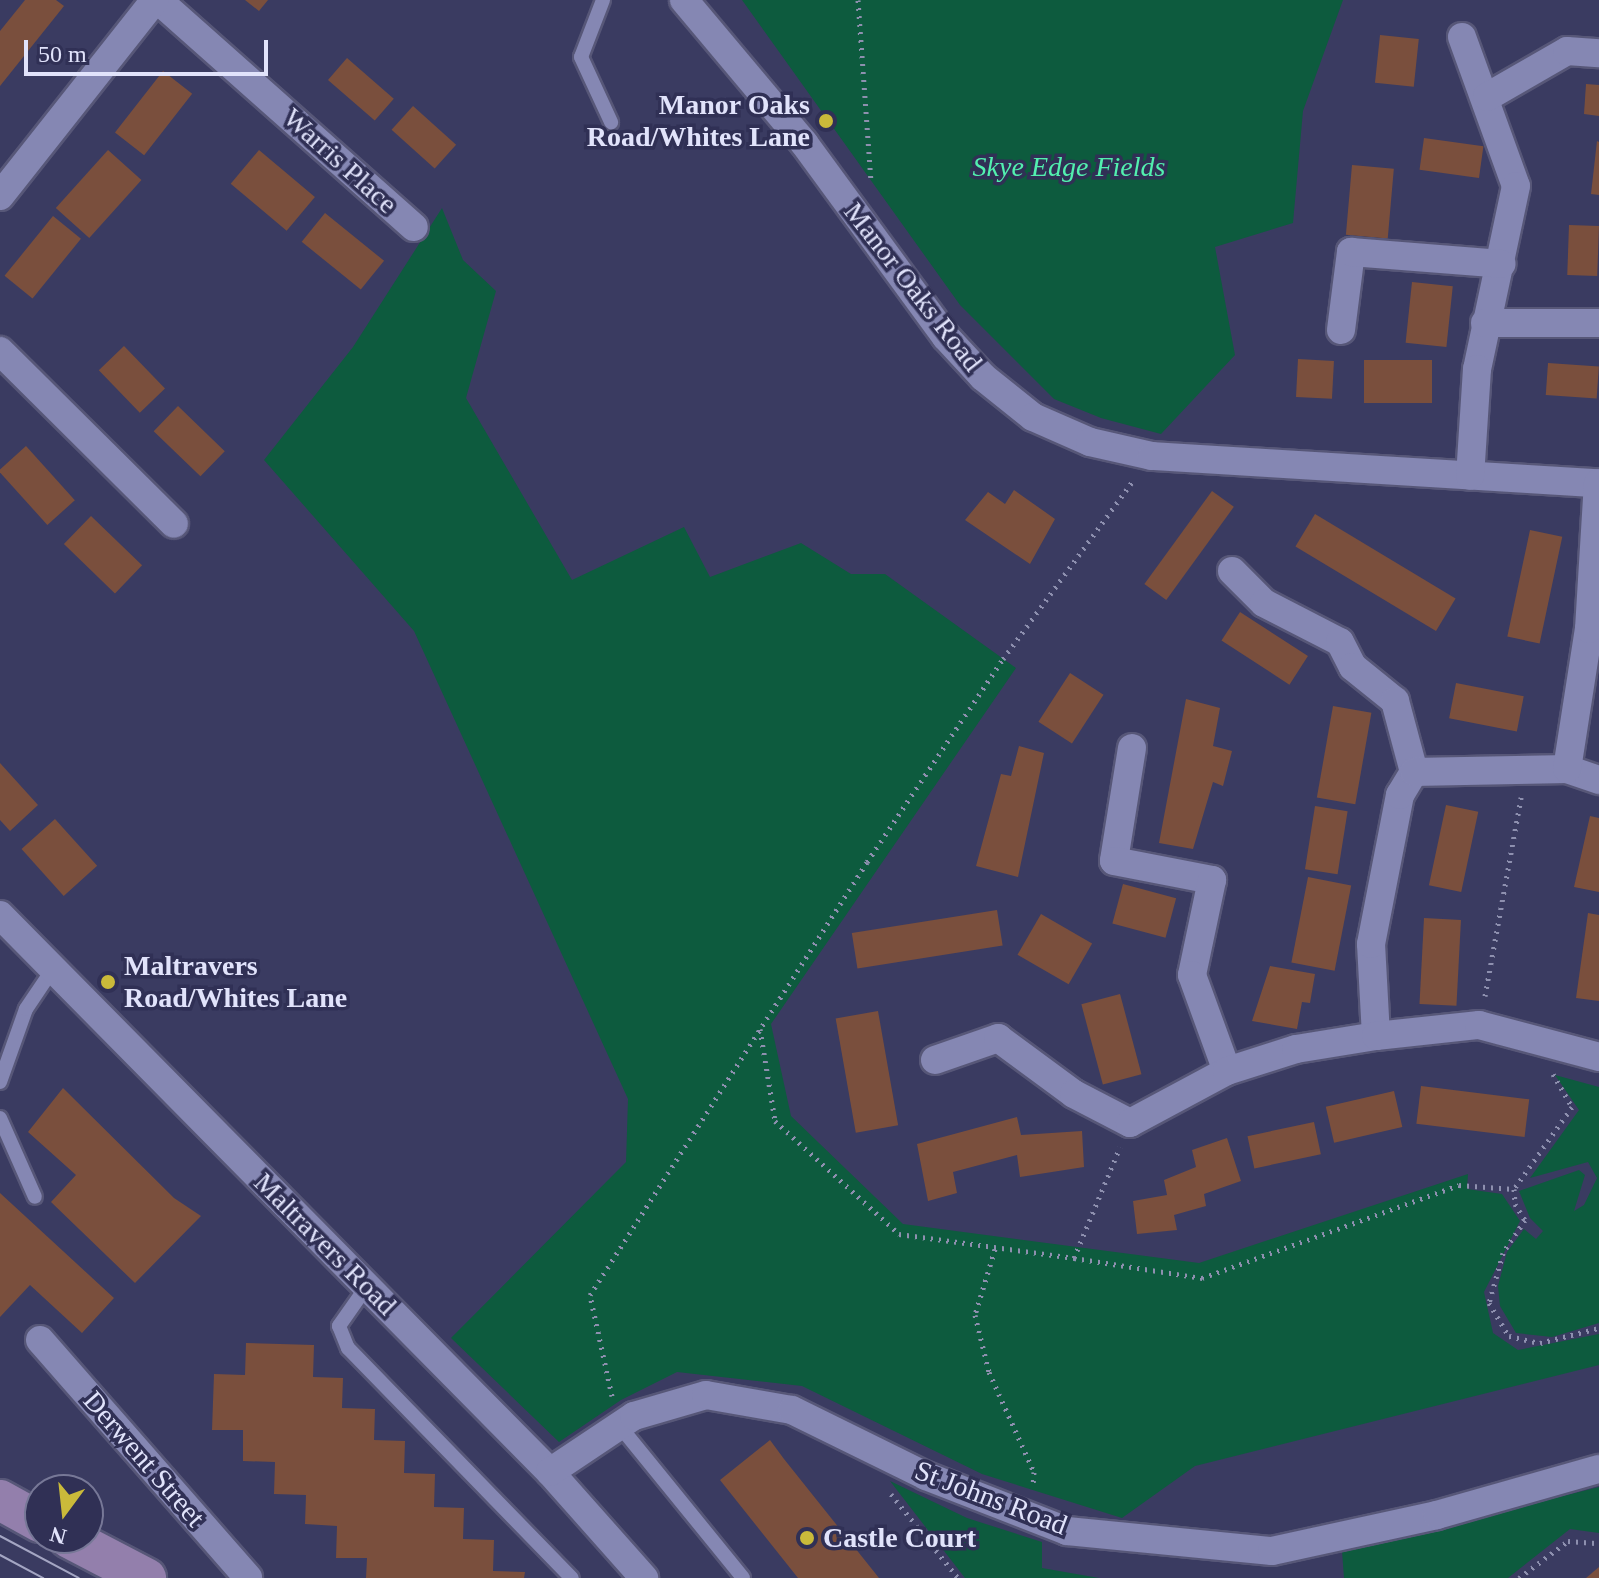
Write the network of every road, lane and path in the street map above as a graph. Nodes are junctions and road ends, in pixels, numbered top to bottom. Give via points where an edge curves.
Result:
1 (156, 0) edge
2 (603, 0) edge
3 (684, 0) edge
4 (858, 0) edge
5 (1462, 37) dead end
6 (1599, 53) edge
7 (1487, 97) junction
8 (611, 122) dead end
9 (0, 196) edge
10 (414, 227) dead end
11 (875, 245) junction
12 (1502, 264) junction
13 (1485, 323) junction
14 (1599, 323) edge
15 (1341, 330) dead end
16 (0, 351) edge
17 (1152, 456) junction
18 (1470, 476) junction
19 (1598, 483) edge
20 (174, 524) dead end
21 (1232, 571) dead end
22 (1132, 748) dead end
23 (1526, 769) junction
24 (1567, 769) junction
25 (1414, 772) junction
26 (1599, 780) edge
27 (0, 915) edge
28 (53, 969) junction
29 (1479, 1025) junction
30 (760, 1028) junction
31 (1531, 1035) junction
32 (1376, 1036) junction
33 (1599, 1057) edge
34 (935, 1060) dead end
35 (1227, 1071) junction
36 (0, 1082) edge
37 (0, 1118) edge
38 (1130, 1123) junction
39 (1514, 1189) junction
40 (35, 1197) dead end
41 (995, 1249) junction
42 (1074, 1258) junction
43 (367, 1286) junction
44 (1599, 1328) edge
45 (40, 1340) dead end
46 (618, 1424) junction
47 (1599, 1469) edge
48 (550, 1472) junction
49 (885, 1486) dead end
50 (0, 1500) edge
51 (24, 1513) edge
52 (1032, 1517) junction
53 (1599, 1543) edge
54 (100, 1554) edge
55 (146, 1578) edge
56 (248, 1578) edge
57 (572, 1578) edge
58 (644, 1578) edge
59 (743, 1578) edge
60 (958, 1578) edge
61 (1519, 1578) edge

1 - 9 street
1 - 10 street, Warris Place
2 - 8 lane via 581,57
3 - 11 street, Manor Oaks Road via 804,143
4 - 11 path
5 - 7 street
6 - 7 street via 1567,51
7 - 12 street via 1516,186
11 - 17 street, Manor Oaks Road via 983,377 1033,417 1090,442
12 - 13 street
12 - 15 street via 1351,252
13 - 14 street
13 - 18 street
16 - 20 street
17 - 18 street, Manor Oaks Road
17 - 30 path via 1003,659
18 - 19 street, Manor Oaks Road
19 - 24 street via 1589,629
21 - 25 street via 1264,603 1340,642 1353,667 1395,701
22 - 35 street via 1114,861 1212,880 1192,975
23 - 24 street
23 - 25 street
23 - 29 path
24 - 26 street
25 - 32 street via 1400,795 1371,944
27 - 28 street, Maltravers Road
28 - 36 lane via 26,1009
28 - 43 street, Maltravers Road
29 - 31 street
29 - 32 street
30 - 41 path via 775,1121 899,1234
30 - 46 path via 590,1295
31 - 33 street
31 - 39 path via 1572,1107
32 - 35 street via 1296,1049
34 - 38 street via 998,1038 1074,1094
35 - 38 street
37 - 40 lane
38 - 42 path
39 - 42 path via 1459,1185 1202,1278
39 - 44 path via 1515,1204 1525,1220 1503,1253 1489,1303 1509,1336 1540,1343
41 - 42 path
41 - 52 path via 975,1315 989,1372 1034,1472
43 - 48 street, Maltravers Road
43 - 57 lane via 339,1326 348,1348
45 - 56 street, Derwent Street
46 - 48 street, St Johns Road
46 - 52 street, St Johns Road via 706,1395 792,1410 926,1476
46 - 59 lane
47 - 52 street, St Johns Road via 1437,1515 1272,1551 1067,1531
48 - 58 street, Maltravers Road
49 - 60 path
50 - 51 street
53 - 61 path via 1568,1541
54 - 55 street

